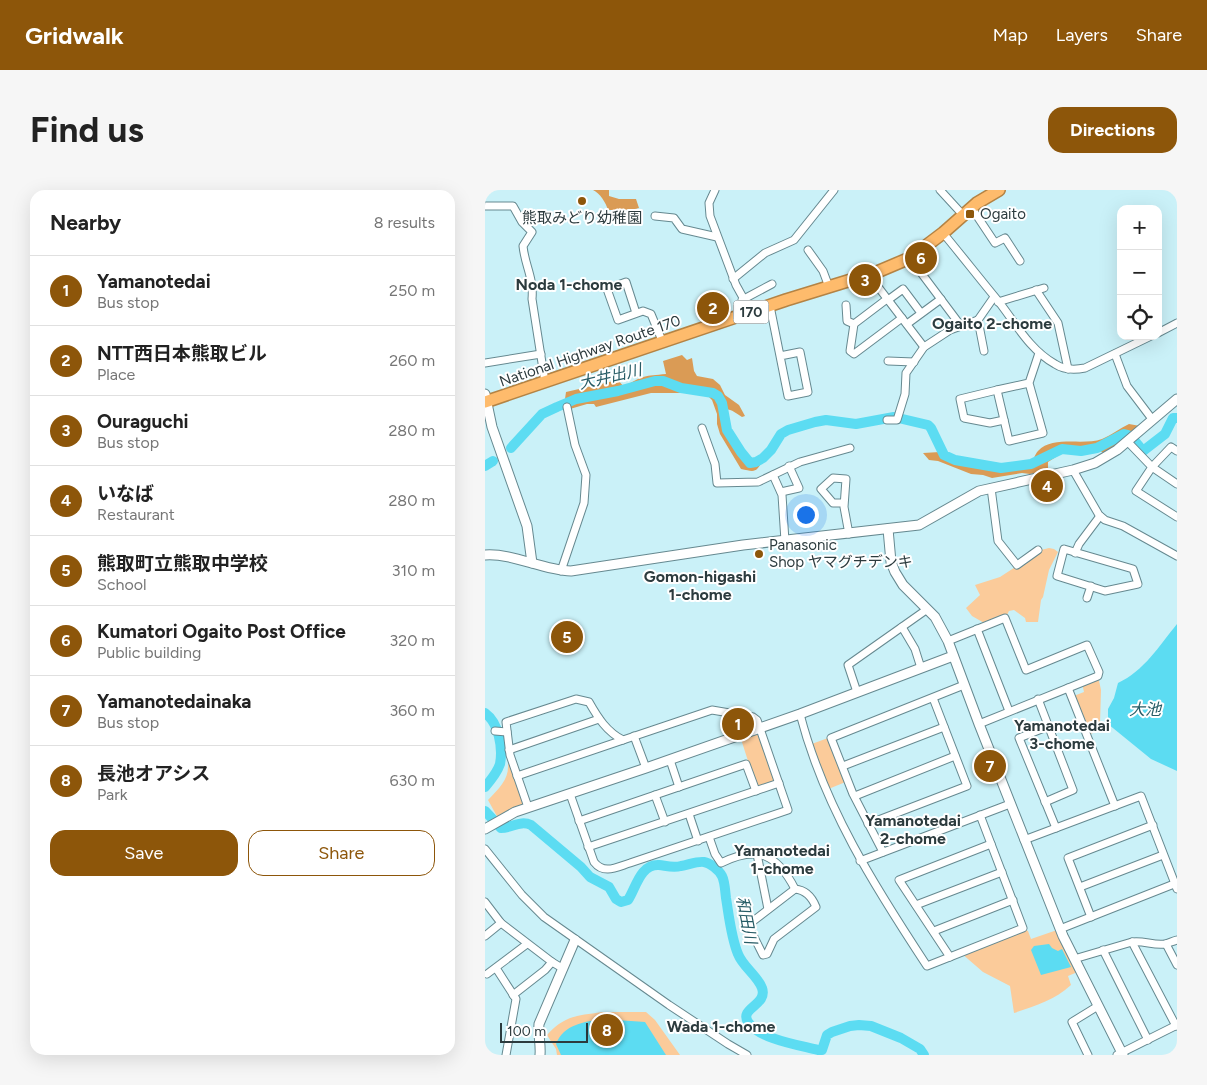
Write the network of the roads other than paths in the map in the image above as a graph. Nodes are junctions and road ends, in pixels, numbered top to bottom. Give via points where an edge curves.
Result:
1 (715, 190) edge
2 (834, 190) edge
3 (940, 190) edge
4 (999, 190) edge
5 (485, 206) edge
6 (967, 211) junction
7 (655, 216) dead end
8 (943, 233) junction
9 (717, 237) junction
10 (808, 250) dead end
11 (910, 258) junction
12 (1020, 261) dead end
13 (869, 275) junction
14 (733, 279) junction
15 (772, 284) dead end
16 (829, 287) junction
17 (888, 299) junction
18 (941, 299) junction
19 (996, 299) junction
20 (742, 300) junction
21 (846, 305) dead end
22 (770, 306) junction
23 (751, 312) junction
24 (636, 313) junction
25 (921, 314) junction
26 (978, 320) junction
27 (904, 321) junction
28 (1177, 323) edge
29 (853, 324) junction
30 (961, 326) junction
31 (1162, 331) edge
32 (1143, 340) edge
33 (663, 343) junction
34 (924, 348) junction
35 (984, 351) dead end
36 (1039, 353) junction
37 (541, 354) junction
38 (1115, 354) junction
39 (780, 356) junction
40 (888, 360) dead end
41 (913, 362) junction
42 (485, 363) edge
43 (1069, 369) junction
44 (545, 382) junction
45 (1029, 383) junction
46 (997, 390) junction
47 (485, 399) edge
48 (1177, 399) edge
49 (567, 407) dead end
50 (1152, 419) junction
51 (887, 420) dead end
52 (1004, 420) junction
53 (702, 428) dead end
54 (1127, 441) junction
55 (850, 448) dead end
56 (1177, 451) edge
57 (789, 466) junction
58 (1151, 467) junction
59 (1073, 470) junction
60 (773, 475) junction
61 (1177, 484) edge
62 (991, 488) junction
63 (781, 492) junction
64 (844, 503) dead end
65 (1100, 516) junction
66 (1177, 517) edge
67 (889, 529) junction
68 (849, 534) junction
69 (785, 541) junction
70 (1037, 550) dead end
71 (1075, 553) junction
72 (485, 555) edge
73 (1177, 556) edge
74 (532, 563) junction
75 (561, 571) junction
76 (1091, 586) junction
77 (1087, 598) dead end
78 (927, 610) junction
79 (902, 627) junction
80 (977, 629) junction
81 (948, 640) junction
82 (953, 656) junction
83 (921, 668) junction
84 (964, 685) junction
85 (1068, 688) junction
86 (857, 692) junction
87 (933, 698) junction
88 (1038, 699) junction
89 (1009, 711) junction
90 (800, 714) junction
91 (599, 719) junction
92 (979, 724) junction
93 (1049, 726) junction
94 (944, 727) junction
95 (759, 728) junction
96 (634, 736) junction
97 (623, 740) junction
98 (509, 750) junction
99 (955, 756) junction
100 (670, 760) junction
101 (843, 766) junction
102 (646, 768) junction
103 (517, 776) junction
104 (779, 783) junction
105 (679, 787) junction
106 (756, 791) junction
107 (569, 794) junction
108 (655, 795) junction
109 (855, 796) junction
110 (1045, 802) junction
111 (1011, 804) junction
112 (1115, 806) junction
113 (528, 807) junction
114 (689, 814) junction
115 (980, 815) junction
116 (579, 821) junction
117 (665, 822) junction
118 (868, 824) junction
119 (1153, 825) junction
120 (487, 828) edge
121 (1056, 828) junction
122 (709, 837) junction
123 (698, 840) junction
124 (1024, 840) junction
125 (991, 844) junction
126 (588, 847) junction
127 (883, 852) junction
128 (486, 853) edge
129 (757, 854) junction
130 (1163, 855) junction
131 (860, 861) junction
132 (1002, 872) junction
133 (1080, 887) junction
134 (1176, 887) edge
135 (795, 889) junction
136 (1013, 900) junction
137 (485, 902) edge
138 (916, 905) junction
139 (768, 909) junction
140 (1091, 916) junction
141 (501, 923) junction
142 (1060, 929) junction
143 (934, 931) junction
144 (485, 936) edge
145 (575, 940) junction
146 (1177, 940) edge
147 (1132, 942) junction
148 (527, 944) junction
149 (1166, 944) junction
150 (1103, 950) junction
151 (950, 957) junction
152 (1074, 959) junction
153 (552, 962) junction
154 (1177, 965) edge
155 (496, 968) junction
156 (562, 968) junction
157 (487, 974) dead end
158 (513, 994) junction
159 (1098, 1006) junction
160 (1176, 1026) edge
161 (1148, 1040) junction
162 (1121, 1054) edge
163 (507, 1055) edge
164 (540, 1055) edge
165 (747, 1055) edge
166 (1088, 1055) edge

1 - 9 street via 709,210
2 - 14 street via 794,240 765,254
3 - 6 street
4 - 6 highway, National Highway Route 170 / 170
5 - 37 street via 513,206 521,222 532,232 523,246 533,285 532,299
6 - 8 highway, National Highway Route 170 / 170
6 - 12 street via 995,243 1005,238
7 - 9 street via 673,218 682,229
8 - 11 highway, National Highway Route 170 / 170
8 - 19 street
9 - 14 street
10 - 16 street via 823,270
11 - 13 highway, National Highway Route 170 / 170
11 - 18 street
13 - 16 highway, National Highway Route 170 / 170
13 - 17 street
14 - 20 street
15 - 20 street
16 - 22 highway, National Highway Route 170 / 170
17 - 25 street via 903,289
17 - 27 street
17 - 29 street
18 - 25 street
18 - 30 street
19 - 26 street
19 - 36 street
19 - 43 street via 1040,289 1058,323
20 - 23 street
21 - 29 street via 847,321
22 - 23 highway, National Highway Route 170 / 170
22 - 39 street
23 - 33 highway, National Highway Route 170 / 170
24 - 24 street via 618,320 607,289 626,282
24 - 33 street via 651,314
25 - 27 street
26 - 30 street
26 - 35 street
27 - 29 street via 854,354 850,351
27 - 34 street
28 - 31 street
30 - 34 street
32 - 38 street
33 - 44 highway, National Highway Route 170 / 170
34 - 41 street
36 - 43 street
36 - 45 street
37 - 42 street
37 - 44 street
38 - 43 street via 1085,368
38 - 50 street via 1127,386
39 - 39 street via 788,396 808,392 800,352
40 - 41 street
41 - 51 street via 906,373 905,394 898,418
44 - 47 highway, National Highway Route 170 / 170
45 - 46 street
45 - 52 street via 1043,433 1009,441
46 - 52 street
46 - 52 street via 960,398 964,418 990,423
47 - 74 street via 527,526
48 - 50 street
49 - 75 street via 575,445 586,475 584,503
50 - 54 street
53 - 60 street via 715,464 717,483 758,482
54 - 58 street
54 - 59 street via 1106,458
55 - 57 street
56 - 58 street via 1171,448
57 - 60 street
57 - 63 street via 799,488
58 - 61 street
58 - 66 street via 1135,491
59 - 62 street
59 - 65 street
60 - 63 street
62 - 67 street via 919,525
62 - 70 street via 998,542 1017,565
63 - 69 street
64 - 68 street
65 - 71 street
65 - 73 street
67 - 68 street
67 - 78 street via 891,562 895,572
68 - 69 street
69 - 75 street
71 - 76 street via 1064,549 1057,576
71 - 76 street via 1133,569 1138,584 1111,591
72 - 74 street via 499,554
74 - 75 street
76 - 77 street
78 - 79 street
78 - 81 street via 935,617
79 - 83 street via 915,649
79 - 86 street via 848,665
80 - 81 street
80 - 85 street via 1005,618 1027,670 1087,645 1098,676
80 - 89 street
81 - 82 street
82 - 83 street
82 - 84 street
83 - 86 street
84 - 87 street
84 - 92 street
85 - 88 street
85 - 112 street
86 - 90 street
87 - 94 street
87 - 101 street via 831,738
88 - 89 street
88 - 93 street
89 - 92 street
90 - 95 street
90 - 131 street via 826,790
91 - 97 street via 614,736
91 - 98 street
91 - 98 street via 589,702 576,699 506,722 501,731
92 - 111 street
93 - 110 street via 1073,790
93 - 110 street via 1019,738
94 - 99 street
94 - 101 street
95 - 96 street via 753,717 712,710
95 - 100 street
95 - 104 street
96 - 97 street
96 - 102 street
97 - 103 street
98 - 103 street
99 - 109 street
99 - 118 street via 967,786
100 - 102 street
100 - 105 street
101 - 109 street
102 - 107 street
103 - 113 street
104 - 106 street
104 - 122 street via 788,810
105 - 106 street via 746,764
105 - 108 street
106 - 114 street
107 - 113 street
107 - 116 street
108 - 116 street
108 - 117 street
109 - 118 street
110 - 121 street
111 - 115 street
111 - 124 street
112 - 119 street via 1141,796
112 - 121 street
113 - 120 street
114 - 117 street
114 - 123 street
115 - 125 street
115 - 127 street
116 - 126 street
117 - 126 street
118 - 127 street
119 - 130 street
119 - 133 street via 1068,858
121 - 124 street
122 - 123 street
122 - 129 street via 721,863 741,855
123 - 126 street via 605,870 594,862
124 - 142 street
125 - 132 street
125 - 138 street via 899,880
127 - 131 street
128 - 145 street via 537,910
129 - 135 street via 781,866
129 - 139 street
130 - 133 street
130 - 134 street
131 - 151 street via 927,966
132 - 136 street
132 - 138 street
133 - 140 street
134 - 140 street
135 - 139 street
135 - 139 street via 812,897 816,906 774,939 767,954 763,955 748,925
136 - 143 street
136 - 151 street via 1023,928
137 - 141 street
138 - 143 street
140 - 142 street
141 - 144 street
141 - 148 street
142 - 152 street
143 - 151 street
145 - 156 street
145 - 165 street
146 - 149 street
147 - 149 street
147 - 150 street
147 - 160 street
148 - 153 street
148 - 155 street
149 - 154 street
150 - 152 street
150 - 161 street
152 - 159 street
153 - 156 street
153 - 158 street
155 - 157 street
155 - 158 street
156 - 164 street via 539,1024
158 - 163 street
159 - 162 street
159 - 166 street via 1072,1022
160 - 161 street
161 - 162 street

